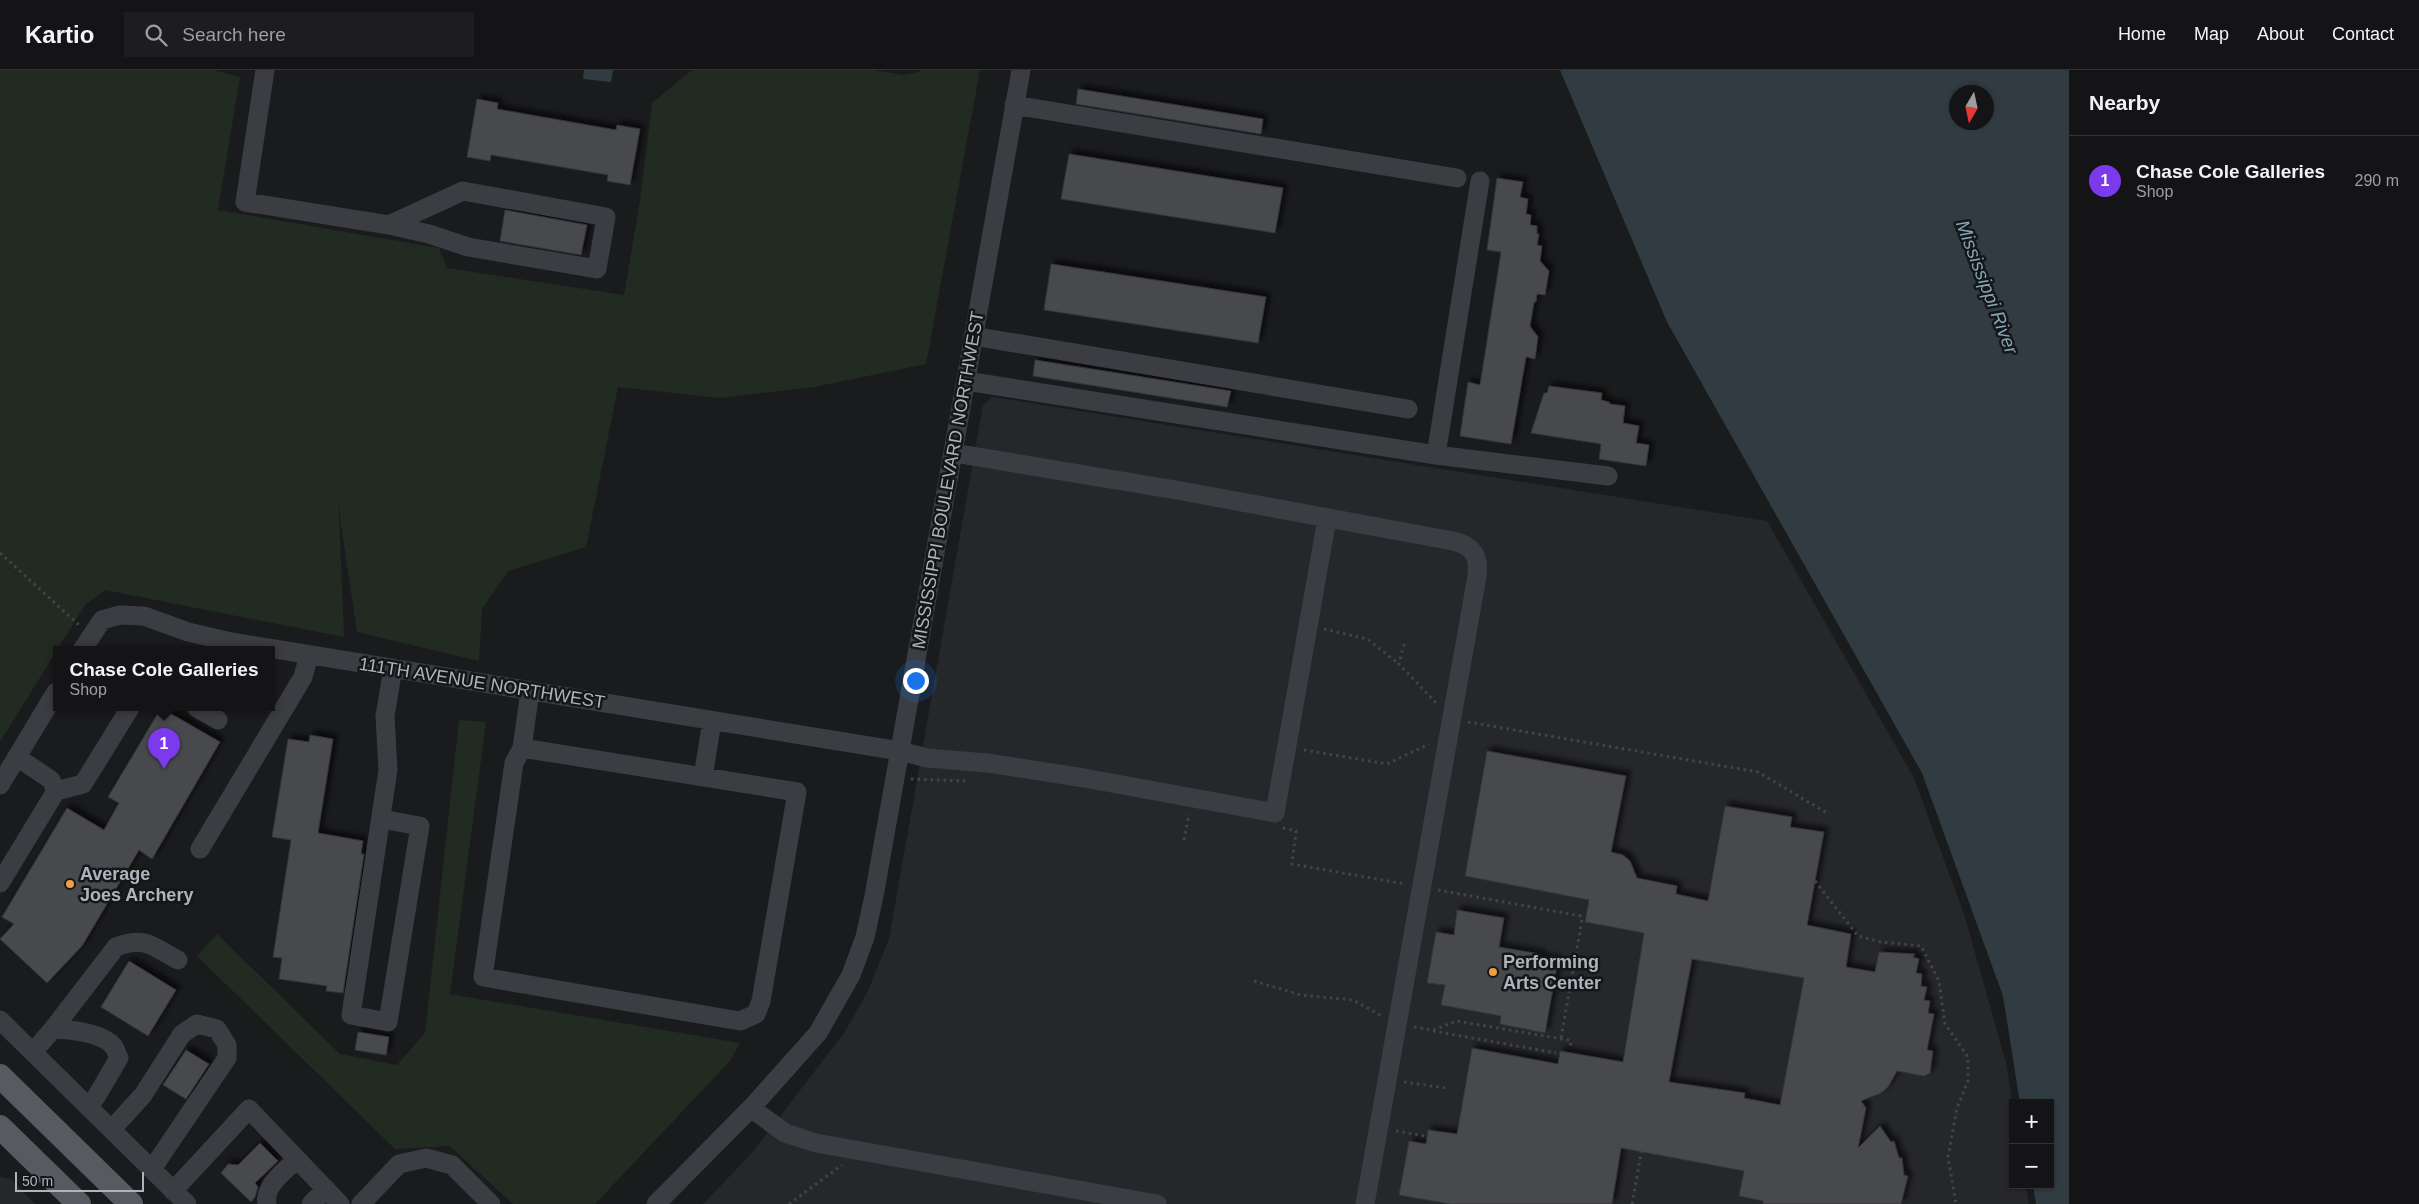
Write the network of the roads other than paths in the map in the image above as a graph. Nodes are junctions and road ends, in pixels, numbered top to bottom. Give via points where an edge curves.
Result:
1 (264, 70) edge
2 (1021, 70) edge
3 (1014, 104) junction
4 (1456, 178) dead end
5 (1480, 181) dead end
6 (389, 225) junction
7 (973, 336) junction
8 (966, 381) junction
9 (1408, 409) dead end
10 (954, 453) junction
11 (1436, 455) junction
12 (1608, 476) dead end
13 (1327, 519) junction
14 (86, 643) edge
15 (255, 646) edge
16 (275, 649) edge
17 (309, 655) junction
18 (393, 668) junction
19 (530, 691) junction
20 (53, 697) edge
21 (128, 711) edge
22 (202, 711) edge
23 (218, 720) dead end
24 (712, 721) junction
25 (522, 748) junction
26 (900, 751) junction
27 (17, 758) junction
28 (703, 777) junction
29 (0, 787) edge
30 (56, 791) junction
31 (381, 819) junction
32 (200, 849) dead end
33 (0, 883) edge
34 (178, 960) dead end
35 (0, 1020) edge
36 (53, 1029) junction
37 (34, 1052) junction
38 (0, 1076) edge
39 (88, 1106) junction
40 (751, 1108) junction
41 (0, 1126) edge
42 (112, 1129) junction
43 (297, 1159) junction
44 (152, 1169) junction
45 (326, 1189) junction
46 (173, 1191) junction
47 (78, 1204) edge
48 (130, 1204) edge
49 (187, 1204) edge
50 (267, 1204) edge
51 (311, 1204) edge
52 (340, 1204) edge
53 (361, 1204) edge
54 (491, 1204) edge
55 (656, 1204) edge
56 (1157, 1204) edge
57 (1365, 1204) edge

1 - 6 street via 245,202
2 - 3 street, MISSISSIPPI BOULEVARD NORTHWEST
3 - 4 street
3 - 7 street, MISSISSIPPI BOULEVARD NORTHWEST
5 - 11 street
6 - 6 street via 468,247 597,269 606,217 464,191
7 - 8 street, MISSISSIPPI BOULEVARD NORTHWEST
7 - 9 street
8 - 10 street, MISSISSIPPI BOULEVARD NORTHWEST
8 - 11 street
10 - 13 street
10 - 26 street, MISSISSIPPI BOULEVARD NORTHWEST
11 - 12 street
13 - 26 street, 111TH AVENUE NORTHWEST via 1275,813 1065,775 927,758
13 - 57 street via 1462,543 1476,555 1476,576 1451,720 1428,888
14 - 15 street, 111TH AVENUE NORTHWEST via 102,620 120,615 144,616 188,632
16 - 17 street, 111TH AVENUE NORTHWEST
17 - 18 street, 111TH AVENUE NORTHWEST
17 - 32 street via 303,677
18 - 19 street, 111TH AVENUE NORTHWEST
18 - 31 street via 385,716 388,770
19 - 24 street, 111TH AVENUE NORTHWEST
19 - 25 street
20 - 27 street
21 - 30 street via 83,784
22 - 23 street
24 - 26 street, 111TH AVENUE NORTHWEST
24 - 28 street
25 - 28 street
25 - 28 street via 514,763 483,977 740,1021 756,1014 761,1001 797,792
26 - 40 street, MISSISSIPPI BOULEVARD NORTHWEST via 871,915 851,975 818,1033
27 - 29 street
27 - 30 street via 51,780
30 - 33 street
31 - 31 street via 351,1015 388,1022 420,826
34 - 36 street via 144,942 132,941 116,947
35 - 37 street
36 - 37 street
36 - 39 street via 68,1029 99,1037 114,1046 119,1058
37 - 39 street
38 - 48 main road
39 - 42 street
40 - 55 street, MISSISSIPPI BOULEVARD NORTHWEST
40 - 56 street via 785,1133 816,1143
41 - 47 main road
42 - 44 street
42 - 44 street via 143,1095 182,1034 197,1024 217,1029 227,1045 227,1058
43 - 45 street
43 - 46 street via 249,1109
43 - 50 street via 269,1187 265,1197
44 - 46 street
45 - 51 street
45 - 52 street
46 - 49 street
53 - 54 street via 399,1164 426,1158 452,1165

